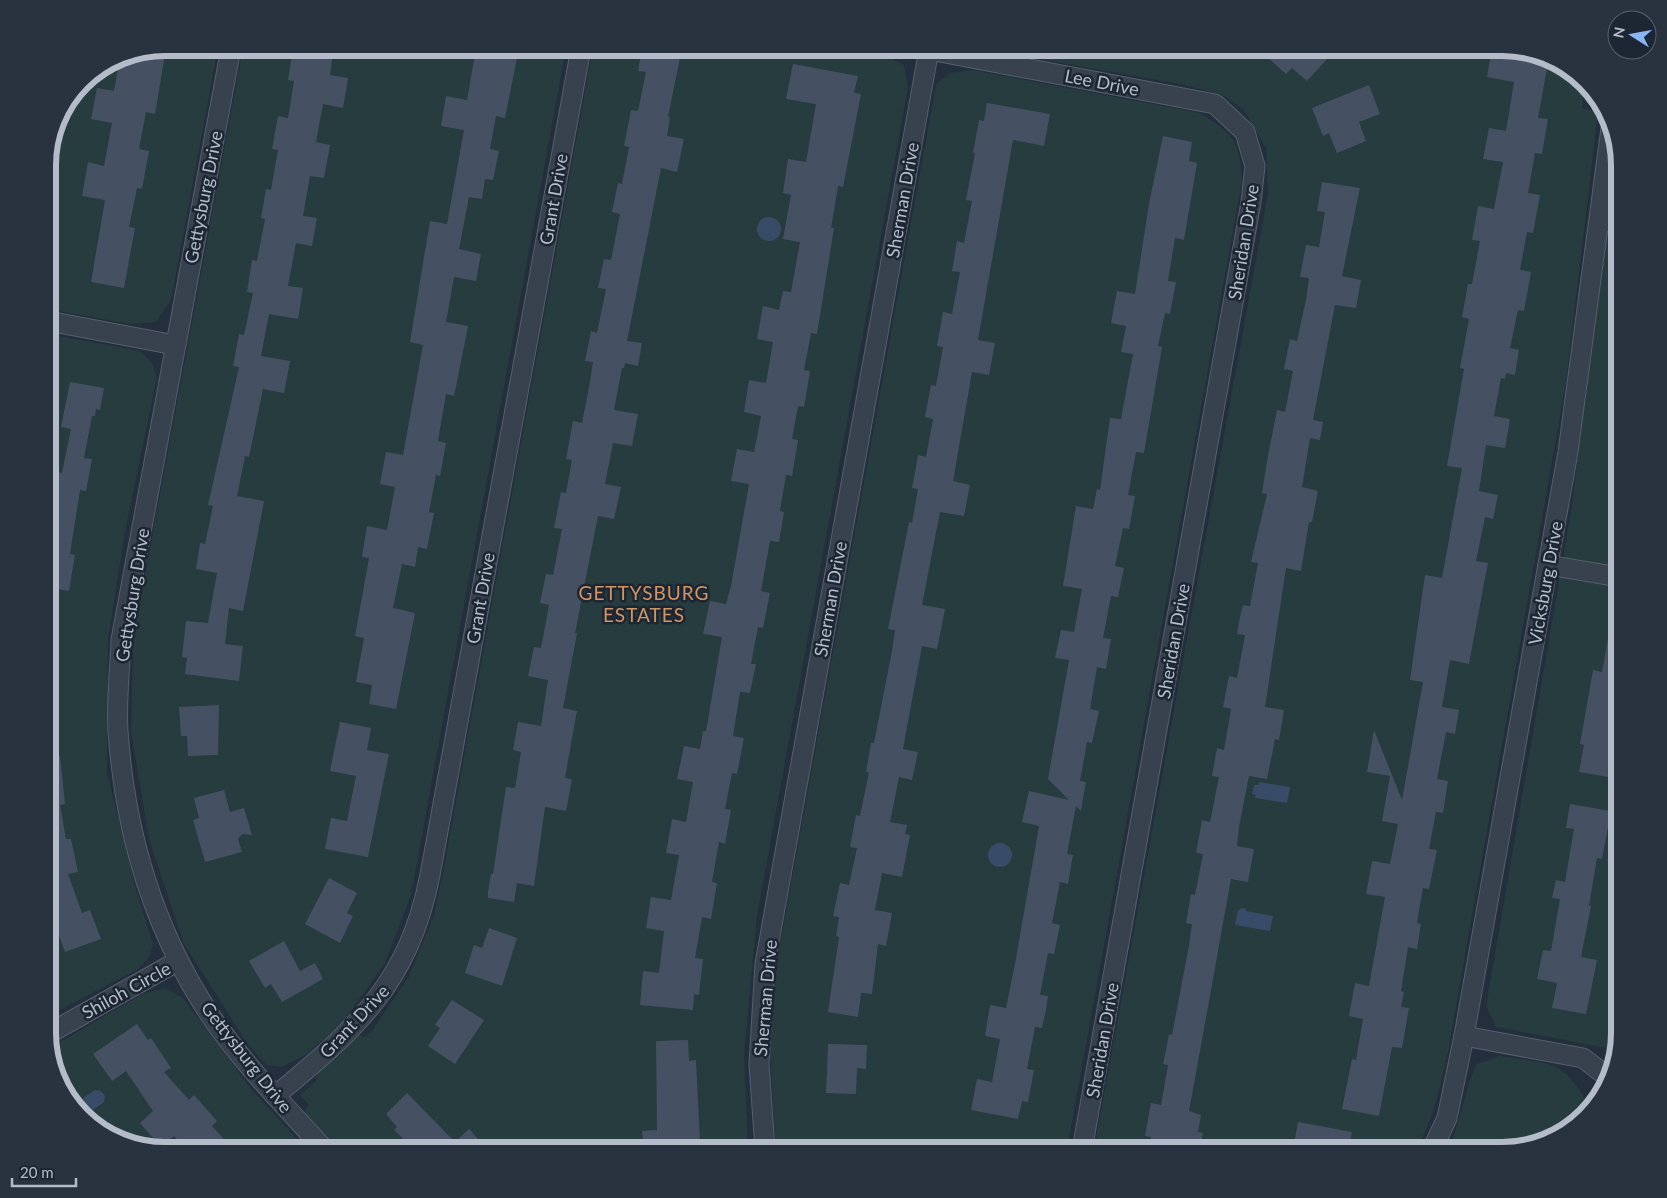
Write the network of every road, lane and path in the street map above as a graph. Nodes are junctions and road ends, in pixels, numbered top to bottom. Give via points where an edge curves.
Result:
1 (229, 56) edge
2 (580, 56) edge
3 (923, 56) edge
4 (966, 56) edge
5 (1245, 132) joint
6 (1609, 146) edge
7 (1600, 220) junction
8 (1611, 222) edge
9 (56, 323) edge
10 (175, 345) junction
11 (1548, 565) junction
12 (1611, 576) edge
13 (178, 961) junction
14 (56, 1030) edge
15 (1464, 1036) junction
16 (1603, 1073) edge
17 (276, 1096) junction
18 (319, 1142) edge
19 (764, 1142) edge
20 (1083, 1142) edge
21 (1436, 1142) edge

1 - 10 street, Gettysburg Drive
2 - 17 street, Grant Drive via 430,876 412,940 393,978 363,1016 329,1051
3 - 19 street, Sherman Drive via 765,964 759,1064
4 - 5 street, Lee Drive via 1215,104
5 - 20 street, Sheridan Drive via 1255,166 1251,202
6 - 7 street, Vicksburg Drive
7 - 8 street
7 - 11 street, Vicksburg Drive via 1568,452
9 - 10 street
10 - 13 street, Gettysburg Drive via 121,640 118,730 126,805 146,886
11 - 12 street
11 - 15 street, Vicksburg Drive
13 - 14 street, Shiloh Circle
13 - 17 street, Gettysburg Drive via 211,1016
15 - 16 street via 1583,1058
15 - 21 street, Vicksburg Drive via 1447,1118
17 - 18 street, Gettysburg Drive

